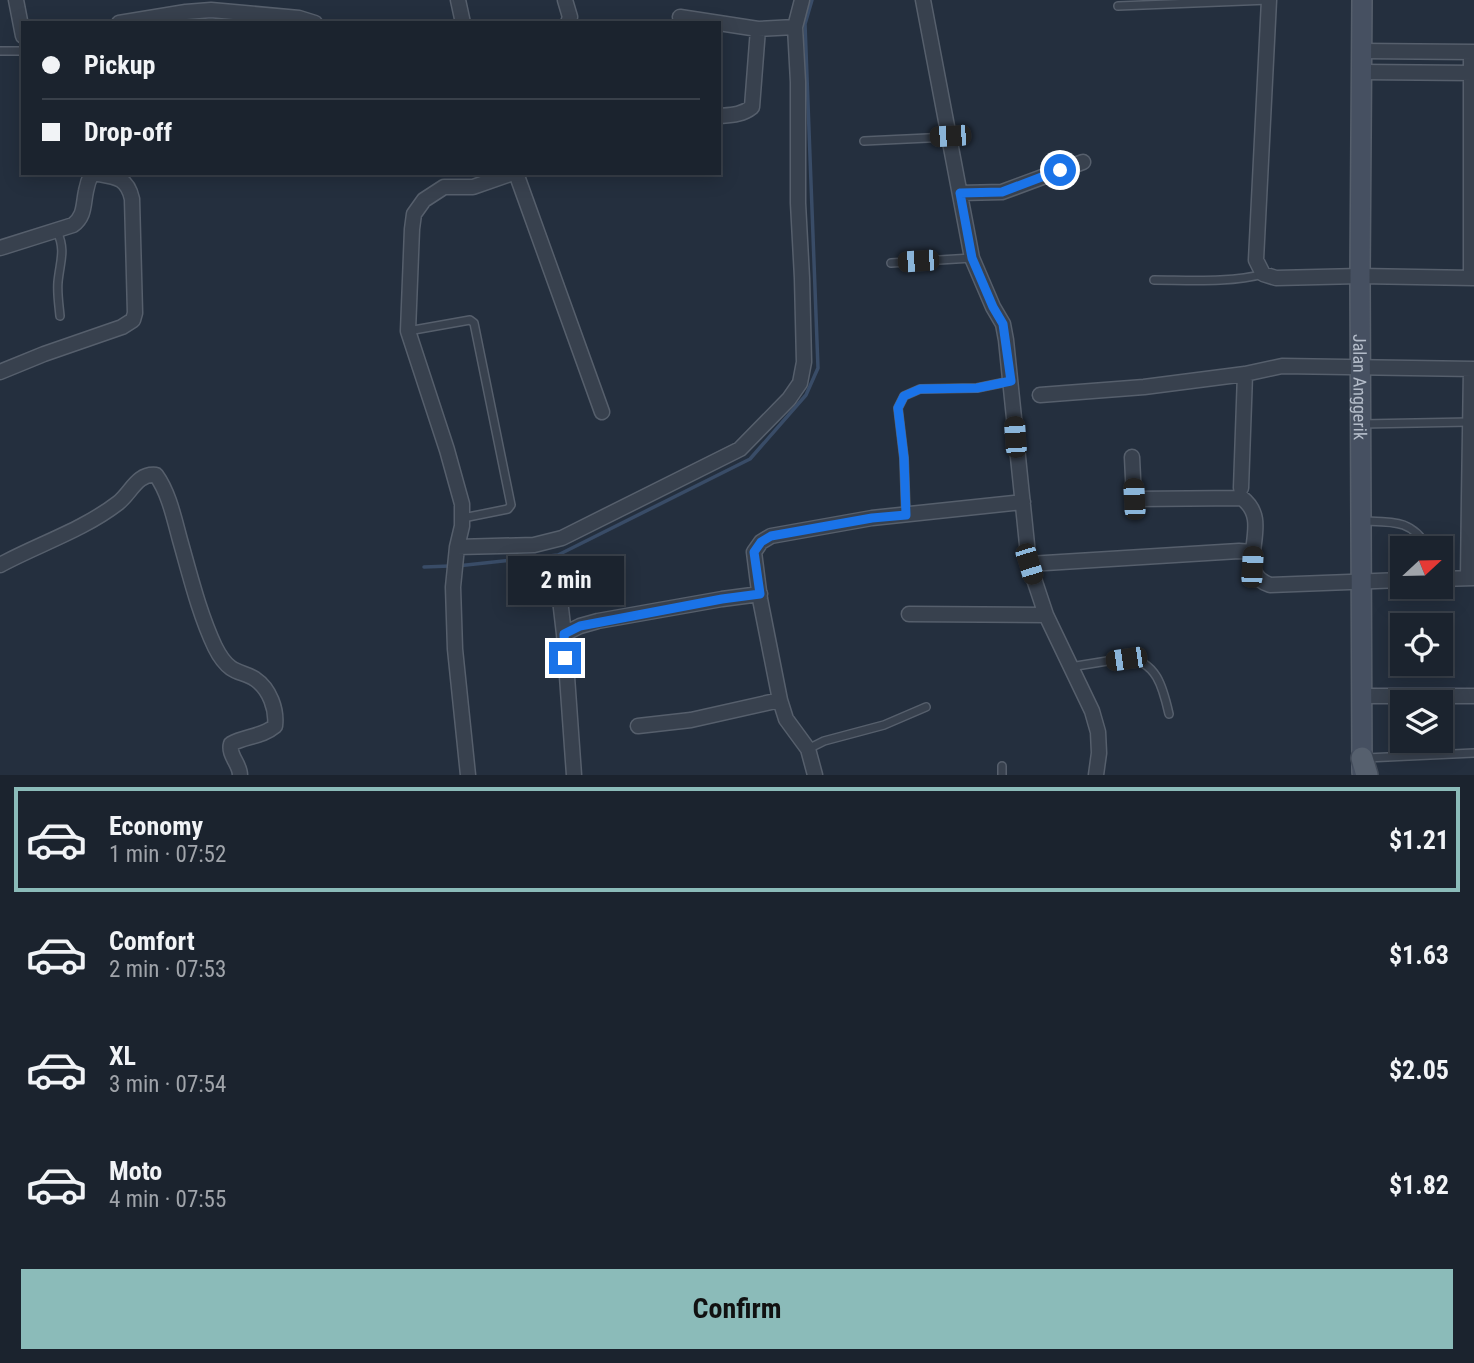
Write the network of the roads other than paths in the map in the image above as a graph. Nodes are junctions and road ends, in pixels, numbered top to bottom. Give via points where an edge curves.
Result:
1 (16, 0) edge
2 (458, 0) edge
3 (565, 0) edge
4 (802, 0) edge
5 (923, 0) edge
6 (1269, 0) edge
7 (1362, 0) edge
8 (207, 5) edge
9 (1118, 6) dead end
10 (190, 17) edge
11 (680, 17) dead end
12 (143, 21) edge
13 (309, 21) edge
14 (463, 21) edge
15 (569, 21) edge
16 (706, 21) edge
17 (721, 23) edge
18 (21, 26) edge
19 (795, 27) junction
20 (758, 29) junction
21 (0, 51) edge
22 (21, 51) edge
23 (1362, 51) junction
24 (1472, 52) edge
25 (1362, 72) junction
26 (1472, 73) edge
27 (721, 116) edge
28 (950, 136) junction
29 (864, 141) dead end
30 (1083, 162) dead end
31 (91, 175) edge
32 (104, 175) edge
33 (509, 175) edge
34 (516, 175) edge
35 (445, 180) edge
36 (960, 193) junction
37 (57, 231) junction
38 (0, 247) edge
39 (972, 258) junction
40 (891, 263) dead end
41 (1263, 274) junction
42 (1360, 276) junction
43 (1472, 278) edge
44 (1154, 281) dead end
45 (60, 316) dead end
46 (408, 331) junction
47 (1361, 367) junction
48 (1473, 369) edge
49 (0, 372) edge
50 (1245, 374) junction
51 (1011, 381) junction
52 (1040, 395) dead end
53 (603, 412) dead end
54 (1470, 422) junction
55 (1362, 424) junction
56 (1132, 457) dead end
57 (1241, 488) dead end
58 (1472, 498) edge
59 (1023, 502) junction
60 (906, 515) junction
61 (462, 518) junction
62 (1362, 521) junction
63 (1421, 536) edge
64 (457, 550) junction
65 (1253, 552) junction
66 (1029, 564) junction
67 (0, 565) edge
68 (1471, 578) edge
69 (1453, 579) edge
70 (1390, 580) edge
71 (1362, 581) junction
72 (559, 591) dead end
73 (760, 594) junction
74 (909, 614) dead end
75 (1046, 615) junction
76 (564, 634) junction
77 (1069, 667) junction
78 (1362, 696) junction
79 (1474, 696) edge
80 (780, 699) junction
81 (926, 708) dead end
82 (1169, 714) dead end
83 (638, 726) dead end
84 (808, 749) junction
85 (1474, 753) edge
86 (1002, 766) dead end
87 (1364, 770) edge
88 (240, 775) edge
89 (468, 775) edge
90 (574, 775) edge
91 (815, 775) edge
92 (1002, 775) edge
93 (1096, 775) edge

1 - 18 street
2 - 14 street
3 - 15 street
4 - 19 street
5 - 28 street
6 - 9 lane
6 - 41 street via 1256,260
7 - 23 main road, Jalan Anggerik
8 - 10 street
8 - 13 street
10 - 12 street
11 - 16 street
17 - 20 street
19 - 20 street
19 - 64 street via 804,362 795,391 740,449 562,538 534,545
20 - 27 street via 752,107 737,115
21 - 22 lane
23 - 24 street
23 - 25 main road, Jalan Anggerik
24 - 26 street
25 - 26 street
25 - 42 main road, Jalan Anggerik
26 - 43 street
28 - 29 lane
28 - 36 street
30 - 36 street via 1002,192
31 - 37 street via 80,220
32 - 49 street via 124,181 130,189 133,320
33 - 35 street via 473,187
34 - 53 street
35 - 46 street via 414,214
36 - 39 street
37 - 38 street
37 - 45 lane via 63,250 58,281
39 - 40 lane
39 - 51 street via 1003,324
41 - 42 street via 1276,278
41 - 44 lane
42 - 43 street
42 - 47 main road, Jalan Anggerik
46 - 61 street via 454,474
46 - 61 lane via 474,323 511,505
47 - 48 street
47 - 50 street via 1282,366
47 - 55 main road, Jalan Anggerik
48 - 54 street
50 - 52 street
50 - 57 street
51 - 59 street
51 - 60 lane via 977,388 920,389 904,396 898,408
54 - 55 lane
54 - 58 street
55 - 62 main road, Jalan Anggerik
56 - 65 street via 1134,499 1242,498 1250,504 1256,528
58 - 68 street
59 - 60 street
59 - 66 street
60 - 73 street via 771,536 754,552
61 - 64 street
62 - 63 lane via 1397,522
62 - 71 main road, Jalan Anggerik
64 - 89 street via 453,587 456,649
65 - 66 street
65 - 71 street via 1253,571 1266,584
66 - 75 street
67 - 88 street via 87,523 120,502 140,479 156,475 214,645 232,669 265,687 276,717 275,726 267,733 231,744
68 - 69 street
70 - 71 street
71 - 78 main road, Jalan Anggerik
72 - 76 street
73 - 76 street via 598,621
73 - 80 street
74 - 75 street
75 - 77 street
76 - 90 street
77 - 82 lane via 1126,659 1145,663 1160,684
77 - 93 street via 1098,732
78 - 79 street
78 - 87 main road, Jalan Anggerik
80 - 83 street via 691,720
80 - 84 street via 786,719
81 - 84 lane
84 - 91 street
85 - 87 lane
86 - 92 lane

